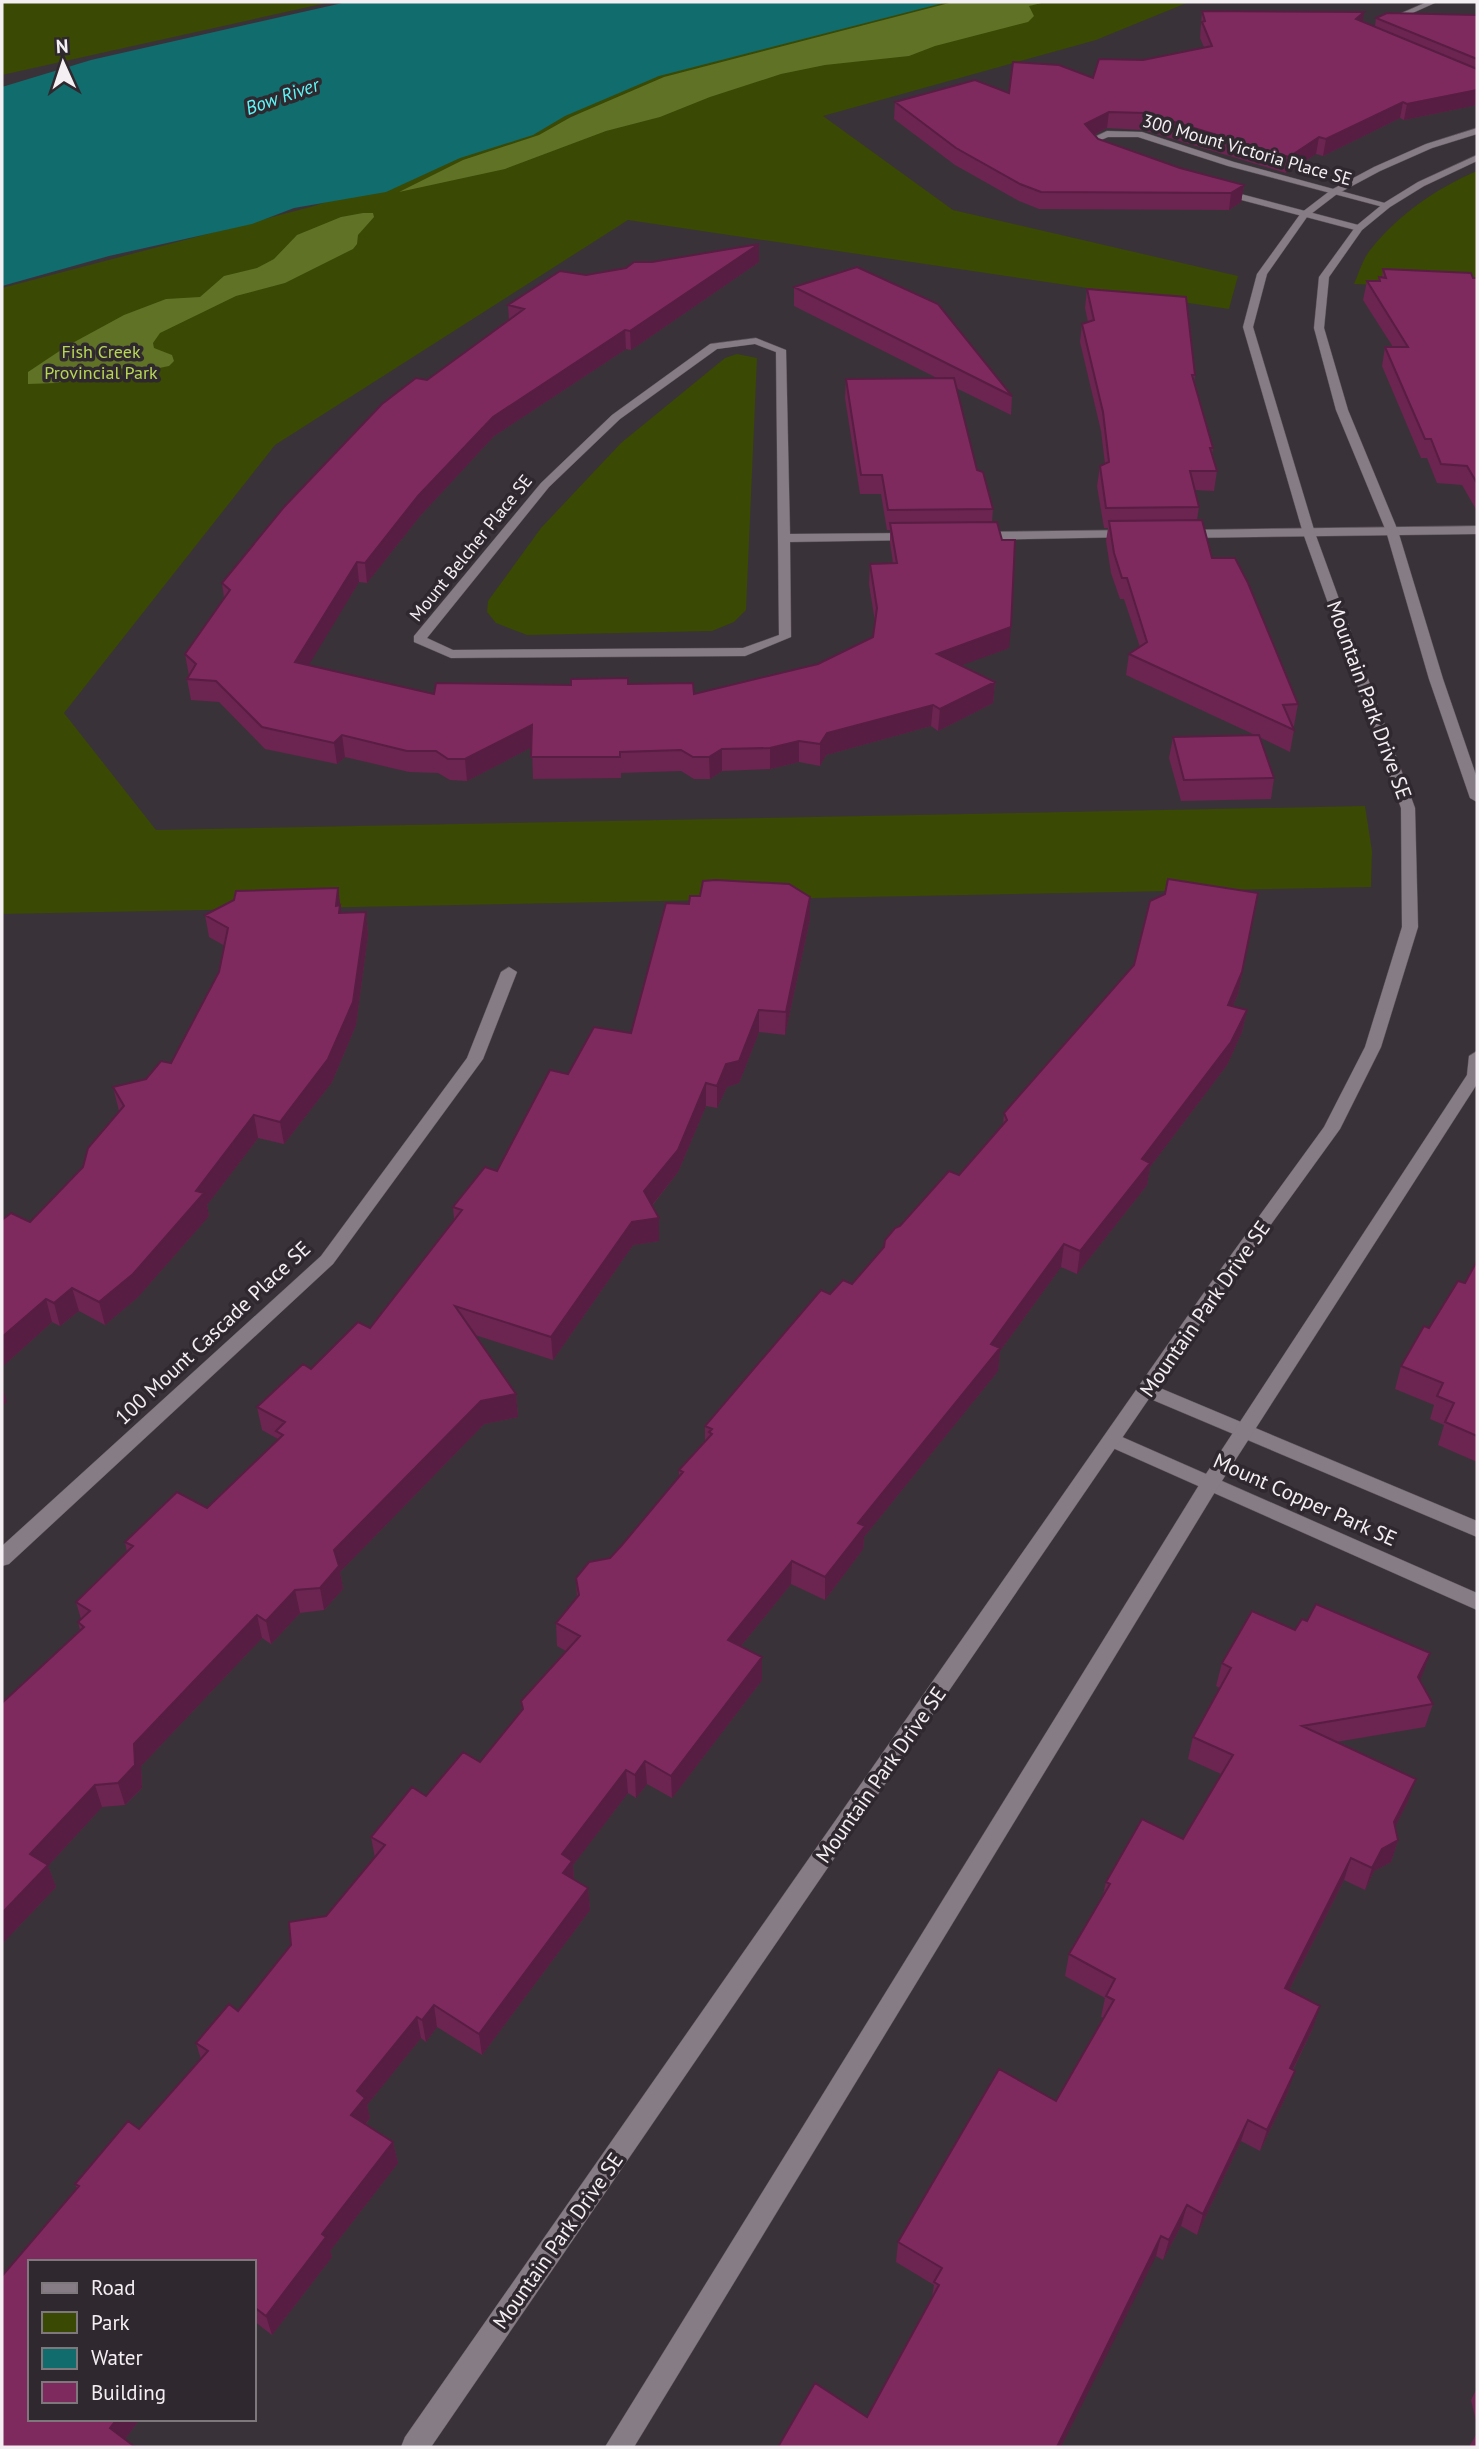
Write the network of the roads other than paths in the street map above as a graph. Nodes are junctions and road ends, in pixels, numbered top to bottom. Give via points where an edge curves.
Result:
1 (1433, 2) edge
2 (1372, 28) edge
3 (1477, 131) edge
4 (1112, 155) edge
5 (1477, 158) edge
6 (1206, 188) edge
7 (1334, 192) junction
8 (1387, 205) junction
9 (1304, 215) junction
10 (1359, 228) junction
11 (1477, 530) edge
12 (1392, 531) junction
13 (1309, 533) junction
14 (1136, 534) edge
15 (1176, 534) edge
16 (961, 536) edge
17 (921, 537) edge
18 (785, 538) junction
19 (1477, 798) edge
20 (509, 972) dead end
21 (1477, 1056) edge
22 (1148, 1390) junction
23 (1243, 1431) junction
24 (1113, 1440) junction
25 (1211, 1482) junction
26 (1477, 1529) edge
27 (2, 1558) edge
28 (1477, 1602) edge
29 (415, 2447) edge
30 (618, 2447) edge

1 - 2 street
3 - 7 street, Mountain Park Drive SE via 1429,146
4 - 7 street, 300 Mount Victoria Place SE via 1090,141 1107,134 1139,134
5 - 8 street
6 - 9 street
7 - 8 street, 300 Mount Victoria Place SE
7 - 9 street, Mountain Park Drive SE
8 - 10 street
9 - 10 street
9 - 13 street, Mountain Park Drive SE via 1262,275 1248,327
10 - 12 street via 1324,277 1318,328 1342,410
11 - 12 street
12 - 13 street
12 - 19 street
13 - 15 street
13 - 22 street, Mountain Park Drive SE via 1408,808 1410,927 1373,1047 1332,1129
14 - 16 street
17 - 18 street
18 - 18 street, Mount Belcher Place SE via 782,350 756,341 714,346 616,417 545,485 419,639 451,654 745,652 785,637
20 - 27 street, 100 Mount Cascade Place SE via 475,1059 327,1261
21 - 23 street via 1475,1074
22 - 23 street, Mount Copper Park SE
22 - 24 street, Mountain Park Drive SE
23 - 25 street
23 - 26 street, Mount Copper Park SE
24 - 25 street, Mount Copper Park SE
24 - 29 street, Mountain Park Drive SE
25 - 28 street, Mount Copper Park SE
25 - 30 street

